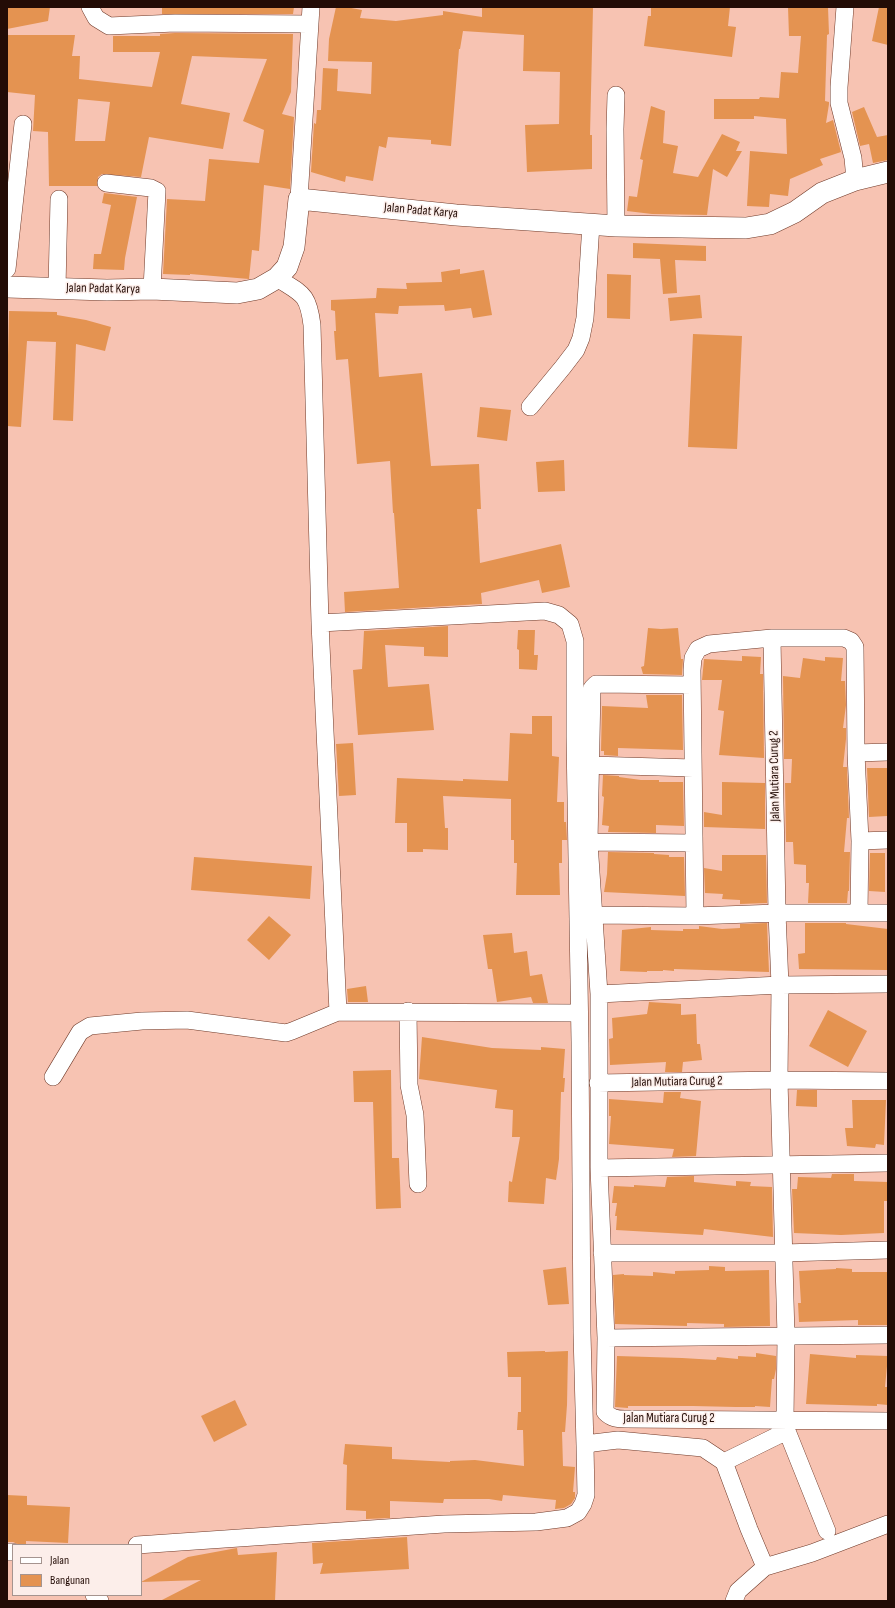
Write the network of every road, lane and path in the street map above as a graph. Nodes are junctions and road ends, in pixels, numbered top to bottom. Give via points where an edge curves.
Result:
1 (90, 7) edge
2 (846, 7) edge
3 (311, 15) edge
4 (616, 95) dead end
5 (23, 124) dead end
6 (888, 172) edge
7 (855, 180) junction
8 (106, 183) dead end
9 (59, 199) dead end
10 (300, 199) junction
11 (591, 224) junction
12 (616, 226) junction
13 (7, 269) edge
14 (277, 278) junction
15 (7, 287) edge
16 (57, 288) junction
17 (152, 289) junction
18 (530, 407) dead end
19 (320, 623) junction
20 (772, 638) junction
21 (692, 685) junction
22 (888, 752) edge
23 (856, 753) junction
24 (590, 765) junction
25 (693, 768) junction
26 (888, 840) edge
27 (860, 841) junction
28 (589, 842) junction
29 (694, 843) junction
30 (777, 913) junction
31 (859, 913) junction
32 (888, 913) edge
33 (594, 915) junction
34 (695, 916) junction
35 (888, 984) edge
36 (780, 985) junction
37 (599, 994) junction
38 (408, 1011) junction
39 (338, 1012) junction
40 (579, 1013) junction
41 (54, 1077) dead end
42 (779, 1080) junction
43 (888, 1081) edge
44 (598, 1083) junction
45 (888, 1163) edge
46 (782, 1166) junction
47 (599, 1168) junction
48 (418, 1184) dead end
49 (888, 1250) edge
50 (602, 1253) junction
51 (784, 1253) junction
52 (888, 1335) edge
53 (786, 1336) junction
54 (606, 1338) junction
55 (888, 1421) edge
56 (786, 1425) junction
57 (585, 1446) junction
58 (724, 1462) junction
59 (888, 1524) edge
60 (827, 1531) dead end
61 (142, 1545) edge
62 (765, 1566) junction
63 (734, 1601) edge

1 - 3 street via 96,18 109,26
2 - 7 street via 839,104 853,158
3 - 10 street
4 - 12 street
5 - 13 street
6 - 7 street, Jalan Padat Karya
7 - 12 street, Jalan Padat Karya via 822,193 770,224 746,228
8 - 17 street via 151,188 157,191
9 - 16 street
10 - 11 street, Jalan Padat Karya via 456,215
10 - 14 street, Jalan Padat Karya via 294,247 286,267
11 - 12 street, Jalan Padat Karya
11 - 18 street via 585,318 581,338 576,350
14 - 17 street, Jalan Padat Karya via 258,289 237,293
14 - 19 street via 305,298 310,306
15 - 16 street, Jalan Padat Karya
16 - 17 street, Jalan Padat Karya
19 - 39 street
19 - 40 street via 545,611 559,614 570,624 575,641
20 - 21 street via 709,644 698,649 693,658
20 - 23 street via 844,638 853,643 856,652
20 - 30 street, Jalan Mutiara Curug 2
21 - 24 street, Jalan Mutiara Curug 2 via 594,685
21 - 25 street
22 - 23 street
23 - 27 street
24 - 25 street
24 - 28 street, Jalan Mutiara Curug 2
25 - 29 street
26 - 27 street
27 - 31 street
28 - 29 street
28 - 33 street, Jalan Mutiara Curug 2
29 - 34 street
30 - 31 street
30 - 34 street
30 - 36 street, Jalan Mutiara Curug 2
31 - 32 street
33 - 34 street
33 - 37 street, Jalan Mutiara Curug 2
35 - 36 street
36 - 37 street
36 - 42 street, Jalan Mutiara Curug 2
37 - 44 street, Jalan Mutiara Curug 2
38 - 39 street
38 - 40 street
38 - 48 street via 409,1085 415,1115
39 - 41 street via 292,1032 187,1020 90,1026 80,1032
40 - 57 street
42 - 43 street, Jalan Mutiara Curug 2
42 - 44 street, Jalan Mutiara Curug 2
42 - 46 street, Jalan Mutiara Curug 2
44 - 47 street, Jalan Mutiara Curug 2
45 - 46 street
46 - 47 street
46 - 51 street, Jalan Mutiara Curug 2
47 - 50 street, Jalan Mutiara Curug 2
49 - 51 street
50 - 51 street
50 - 54 street, Jalan Mutiara Curug 2
51 - 53 street, Jalan Mutiara Curug 2
52 - 53 street
53 - 54 street
53 - 56 street, Jalan Mutiara Curug 2
54 - 56 street, Jalan Mutiara Curug 2 via 605,1412 615,1419
55 - 56 street, Jalan Mutiara Curug 2
56 - 58 street
56 - 60 street, Jalan Mutiara Curug 2
57 - 58 street via 618,1440 682,1445 704,1448
57 - 61 street via 586,1495 578,1512 567,1518 536,1522 444,1524
58 - 62 street
59 - 62 street
62 - 63 street via 738,1591

